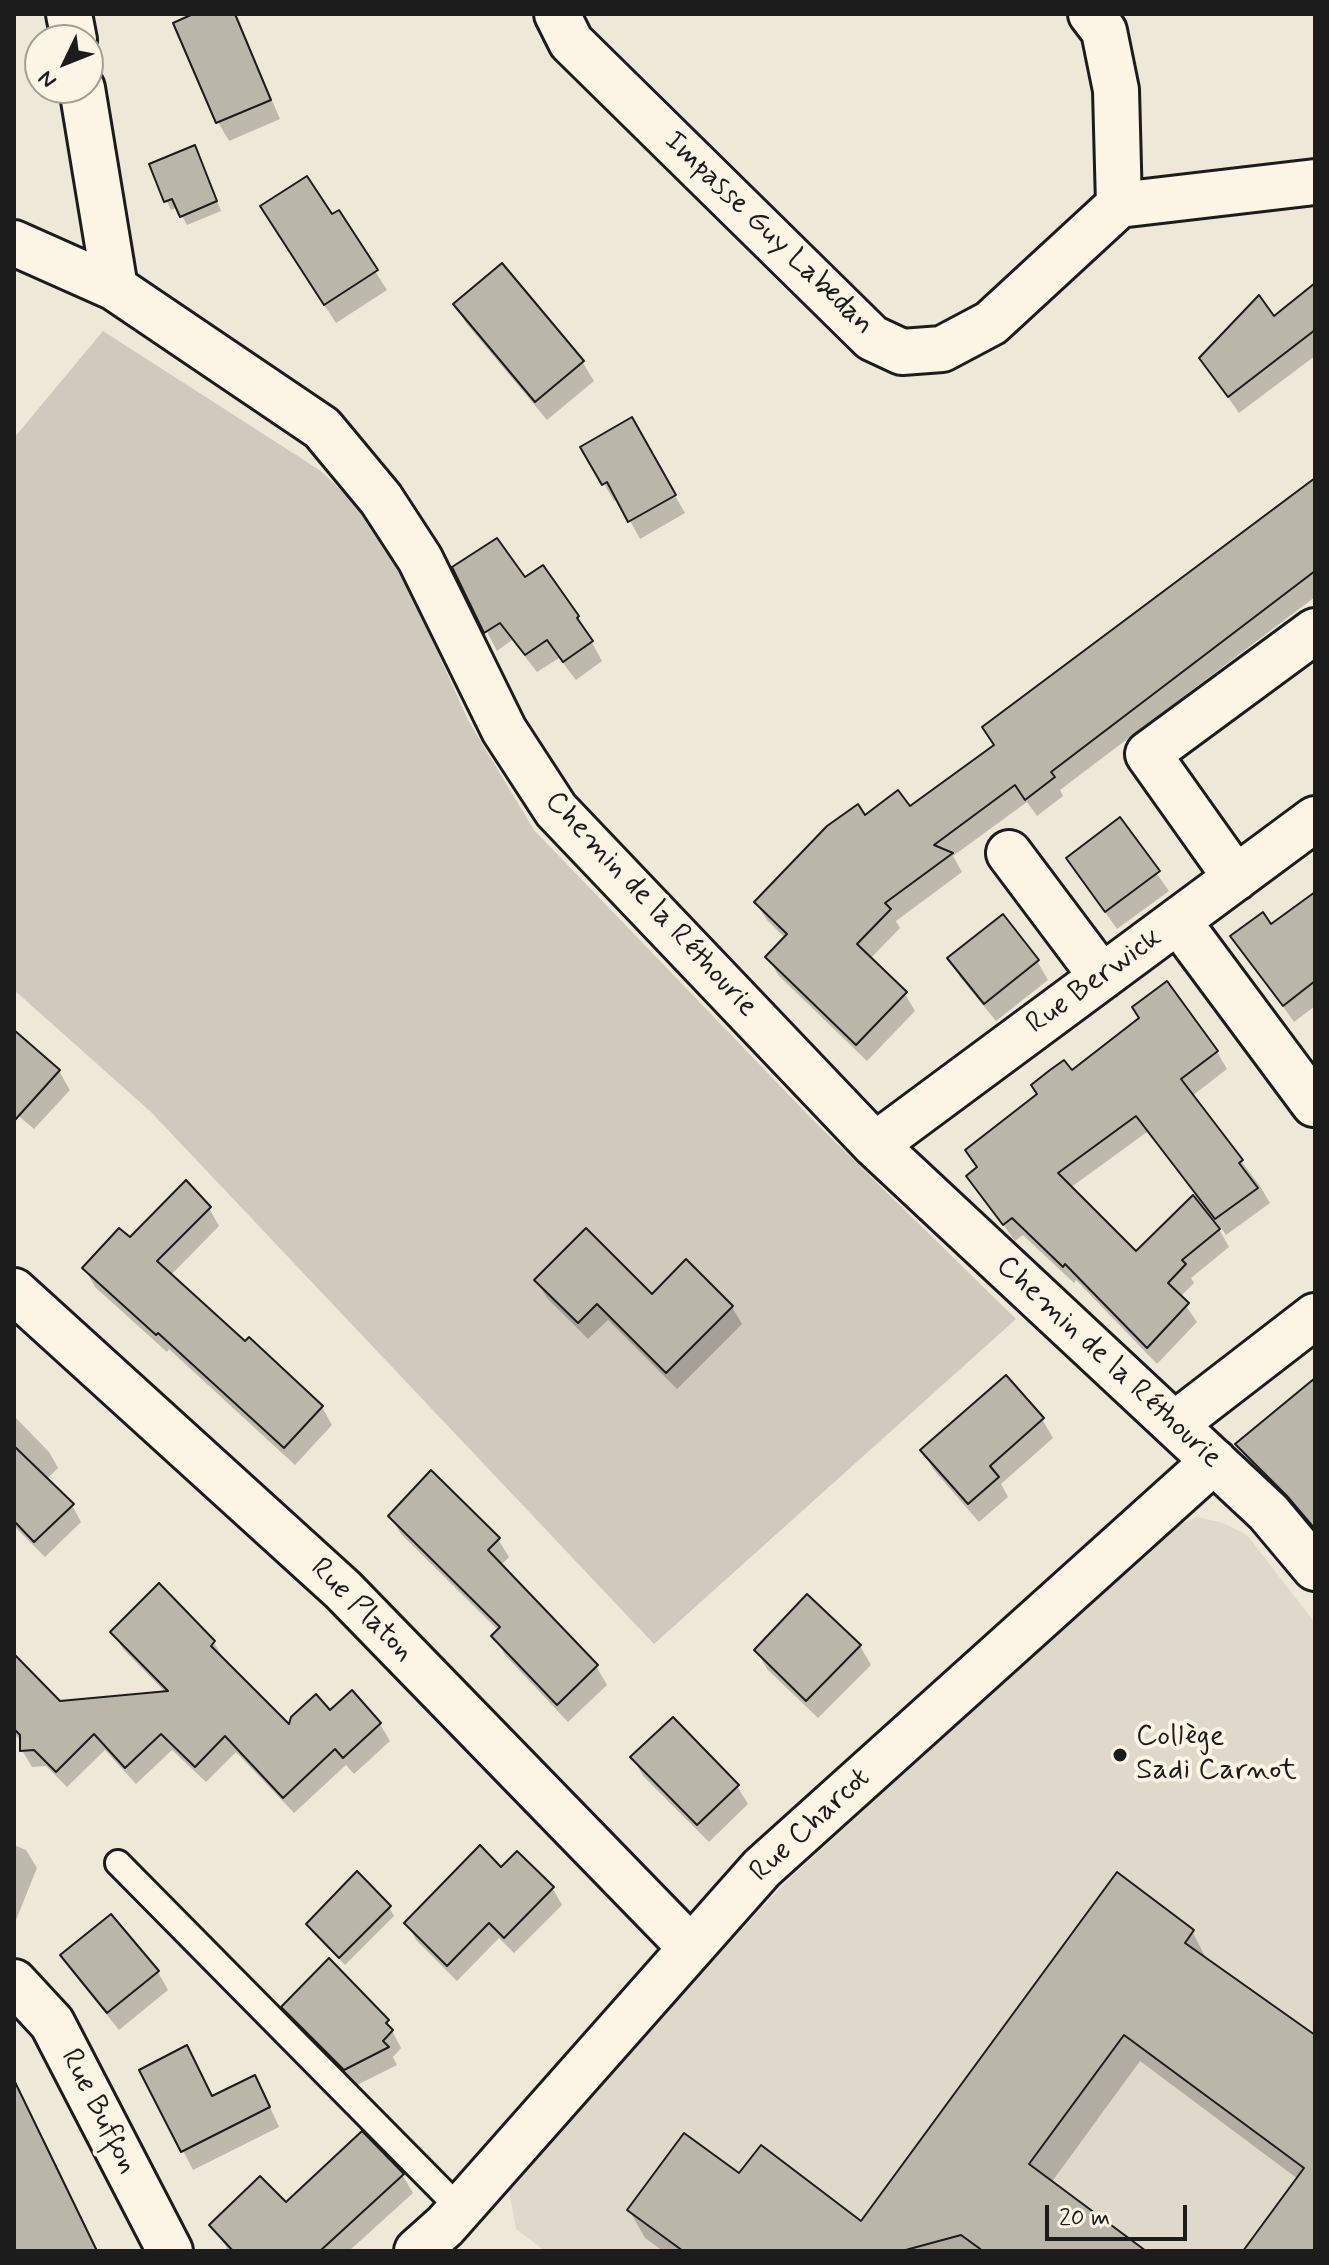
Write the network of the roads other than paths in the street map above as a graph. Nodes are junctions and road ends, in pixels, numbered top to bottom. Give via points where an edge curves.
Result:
1 (557, 14) edge
2 (1091, 14) edge
3 (85, 104) edge
4 (1315, 182) edge
5 (1119, 205) junction
6 (14, 243) edge
7 (115, 288) junction
8 (1315, 631) edge
9 (1315, 819) edge
10 (1009, 853) dead end
11 (1236, 878) junction
12 (1178, 921) junction
13 (1102, 977) junction
14 (1314, 1104) edge
15 (875, 1145) junction
16 (14, 1291) edge
17 (1315, 1316) edge
18 (1175, 1424) junction
19 (1214, 1461) junction
20 (1315, 1568) edge
21 (118, 1863) dead end
22 (691, 1948) junction
23 (14, 1982) edge
24 (446, 2234) edge
25 (170, 2251) edge

1 - 5 street, Impasse Guy Labedan via 571,42 872,338 902,352 942,349 991,323
2 - 5 street via 1104,31 1116,90
3 - 7 street
4 - 5 street
6 - 7 street, Chemin de la Réthourie
7 - 15 street, Chemin de la Réthourie via 322,428 381,499 420,559 504,730 556,810
8 - 11 street via 1148,754
9 - 11 street, Rue Berwick
10 - 13 street
11 - 12 street, Rue Berwick
12 - 13 street, Rue Berwick
12 - 14 street
13 - 15 street, Rue Berwick
15 - 18 street, Chemin de la Réthourie
16 - 22 street, Rue Platon via 343,1590
17 - 18 street
18 - 19 street, Chemin de la Réthourie
19 - 20 street, Chemin de la Réthourie via 1268,1512
19 - 22 street, Rue Charcot via 762,1868
21 - 24 lane
22 - 24 street, Rue Charcot
23 - 25 street, Rue Buffon via 52,2023

